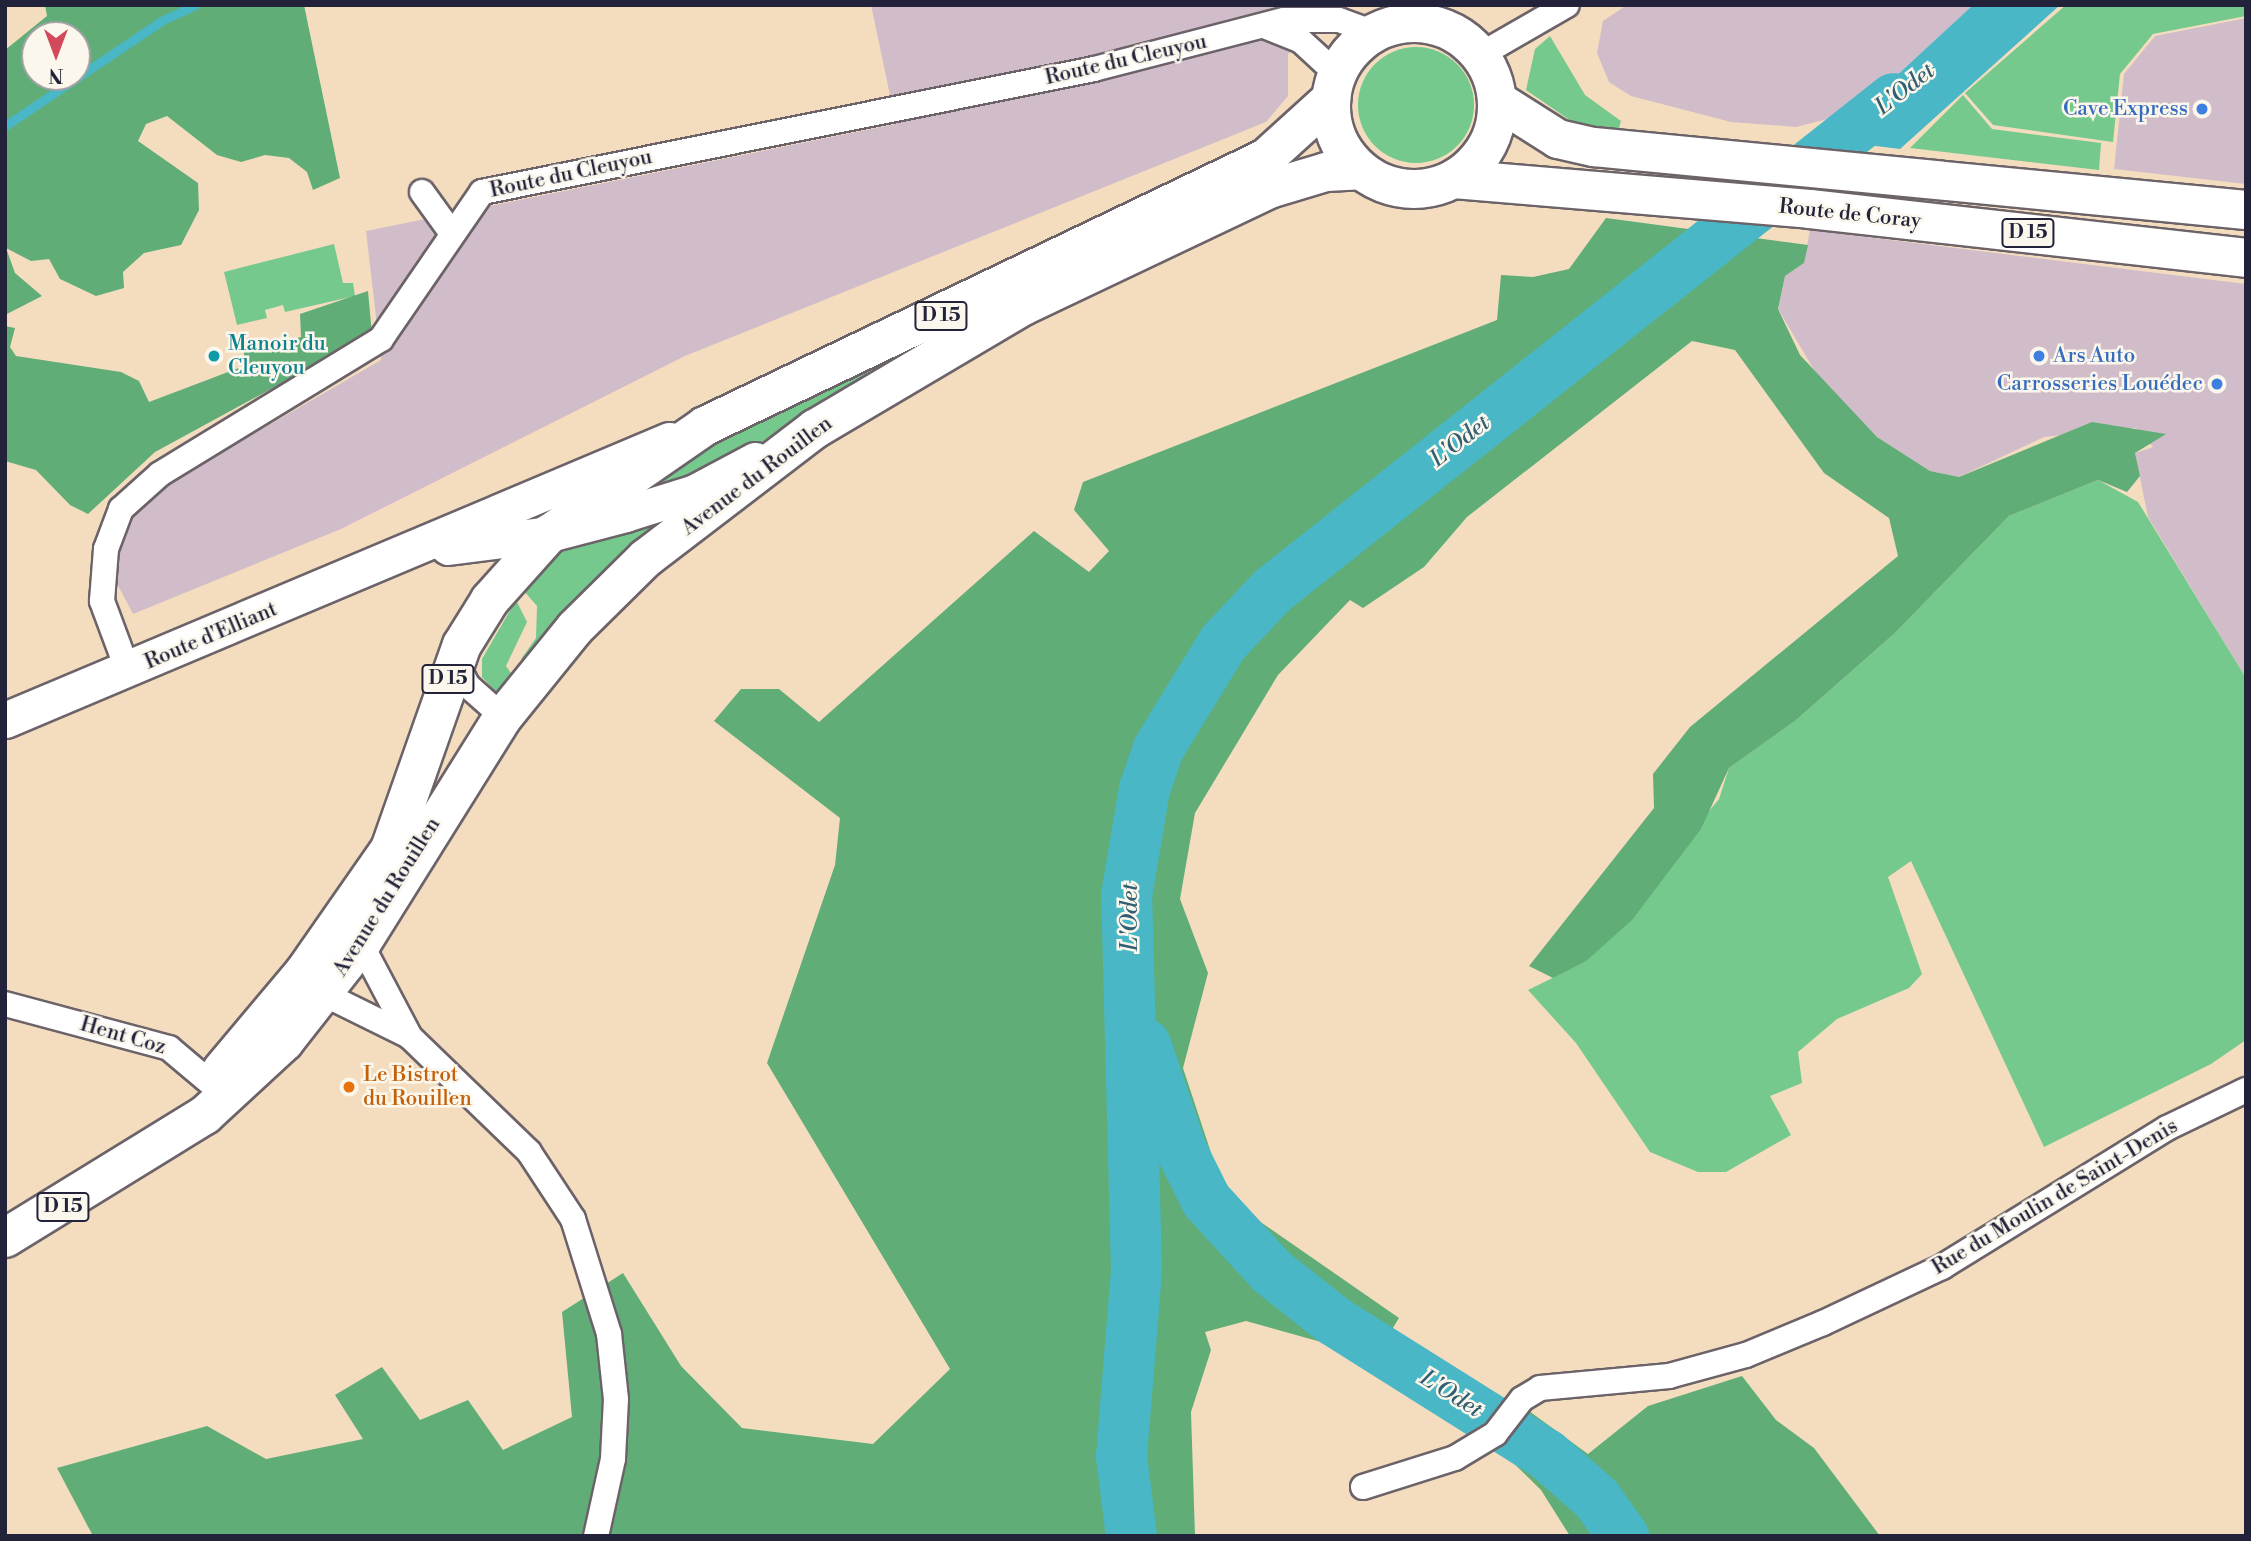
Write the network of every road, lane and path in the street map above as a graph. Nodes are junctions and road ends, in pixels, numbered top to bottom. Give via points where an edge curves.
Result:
1 (1567, 5) edge
2 (1267, 27) junction
3 (1375, 33) junction
4 (1480, 55) junction
5 (1334, 87) junction
6 (1498, 101) junction
7 (1361, 170) junction
8 (1454, 179) junction
9 (422, 192) dead end
10 (2246, 210) edge
11 (451, 232) junction
12 (2246, 258) edge
13 (705, 426) junction
14 (815, 429) junction
15 (549, 534) junction
16 (417, 551) junction
17 (455, 661) junction
18 (128, 671) junction
19 (503, 717) junction
20 (5, 720) edge
21 (390, 849) junction
22 (360, 944) junction
23 (324, 994) junction
24 (5, 1004) edge
25 (410, 1037) junction
26 (218, 1089) junction
27 (2246, 1090) edge
28 (5, 1238) edge
29 (1363, 1488) dead end
30 (596, 1536) edge

1 - 4 street
2 - 3 street, Route du Cleuyou via 1319,18
2 - 5 street via 1300,40
2 - 11 street, Route du Cleuyou via 1094,69 492,187 472,201
3 - 4 main road via 1430,24
3 - 5 main road
4 - 6 main road
5 - 7 main road via 1337,139
5 - 13 main road, Avenue du Rouillen / D 15 via 1266,158
6 - 8 main road via 1484,153
6 - 10 main road, Route de Coray / D 15 via 1575,144
7 - 8 main road via 1409,189
7 - 14 main road, Avenue du Rouillen / D 15 via 1290,181 1149,243 1023,306
8 - 12 main road, Route de Coray / D 15 via 1810,209
9 - 11 street
11 - 18 street, Route du Cleuyou via 415,298 375,345 160,474 121,509 106,549 102,601
13 - 15 main road, Avenue du Rouillen / D 15
13 - 16 street, Route d'Elliant via 509,505
14 - 15 street, Route d'Elliant via 695,492
14 - 19 main road, Avenue du Rouillen / D 15 via 618,584
15 - 16 street, Route d'Elliant
15 - 17 main road, Avenue du Rouillen / D 15 via 490,600
16 - 18 street, Route d'Elliant
17 - 19 street via 467,685
17 - 21 main road, Avenue du Rouillen / D 15
18 - 20 street, Route d'Elliant
19 - 22 main road, Avenue du Rouillen / D 15
21 - 23 street, Avenue du Rouillen / D 15 via 363,906 317,978
21 - 26 main road, Avenue du Rouillen / D 15
22 - 23 main road, Avenue du Rouillen / D 15
22 - 25 street
23 - 25 street
23 - 26 main road, Avenue du Rouillen / D 15 via 284,1042
24 - 26 street, Hent Coz via 157,1044
25 - 30 street via 529,1152 561,1195 586,1252 609,1334 616,1399 613,1459
26 - 28 main road, Avenue du Rouillen / D 15 via 117,1171
27 - 29 street, Rue du Moulin de Saint-Denis via 2167,1128 1942,1267 1783,1341 1669,1376 1561,1382 1522,1399 1500,1426 1455,1458

